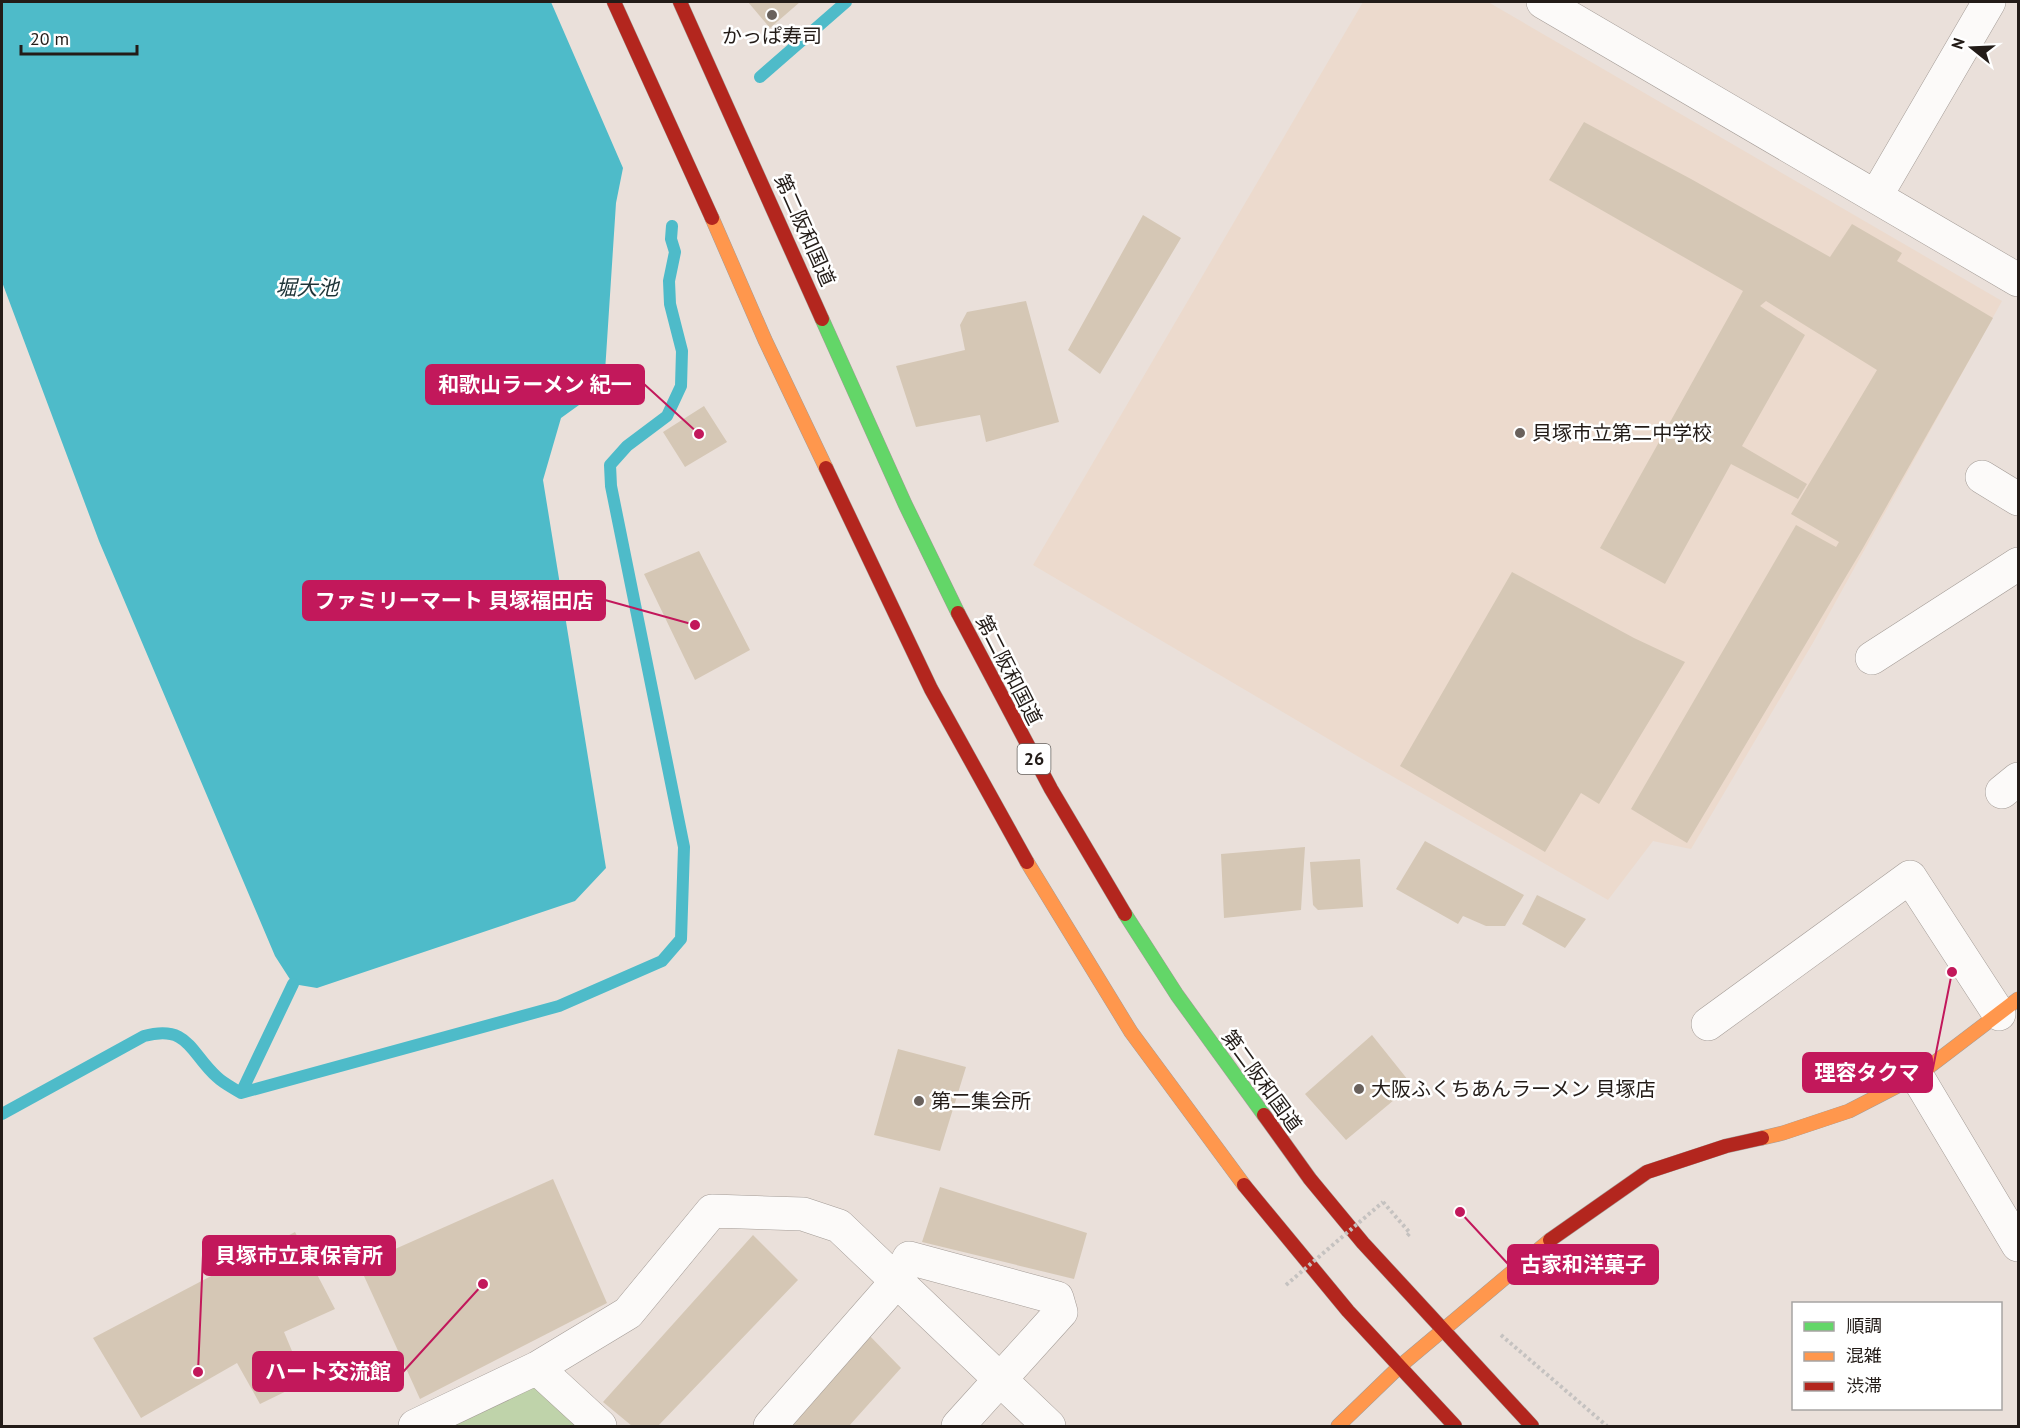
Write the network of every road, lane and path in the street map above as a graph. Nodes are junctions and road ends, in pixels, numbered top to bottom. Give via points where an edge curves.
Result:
1 (614, 2) edge
2 (680, 2) edge
3 (1543, 2) edge
4 (1989, 2) edge
5 (1876, 196) junction
6 (2019, 280) edge
7 (1982, 477) dead end
8 (2019, 499) edge
9 (2019, 564) edge
10 (1872, 657) dead end
11 (2009, 1006) edge
12 (1708, 1024) dead end
13 (1917, 1076) junction
14 (1383, 1202) dead end
15 (2019, 1245) edge
16 (897, 1281) junction
17 (1286, 1285) dead end
18 (1442, 1330) junction
19 (1499, 1334) dead end
20 (1399, 1367) junction
21 (537, 1368) junction
22 (1000, 1380) junction
23 (416, 1426) edge
24 (600, 1426) edge
25 (770, 1426) edge
26 (958, 1426) edge
27 (1049, 1426) edge
28 (1338, 1426) edge
29 (1455, 1426) edge
30 (1532, 1426) edge
31 (1607, 1426) edge

1 - 20 main road via 765,340 931,689 1041,887 1131,1032 1243,1184
2 - 18 main road, 第二阪和国道 / 26 via 910,514 1024,742 1063,810 1149,954 1223,1061 1311,1179
3 - 5 street
4 - 5 street
5 - 6 street
7 - 8 street
9 - 10 street
11 - 12 street via 1910,877
11 - 13 main road
13 - 15 street
13 - 18 main road via 1849,1111 1647,1172 1562,1230
14 - 17 path, bridge
16 - 21 street via 839,1226 803,1214 712,1211 628,1313
16 - 22 street
16 - 22 street via 909,1258 1058,1298 1061,1312
16 - 25 street
18 - 20 main road
18 - 30 main road, 第二阪和国道 / 26
19 - 31 path
20 - 28 main road
20 - 29 main road
21 - 23 street
21 - 24 street
22 - 26 street
22 - 27 street

